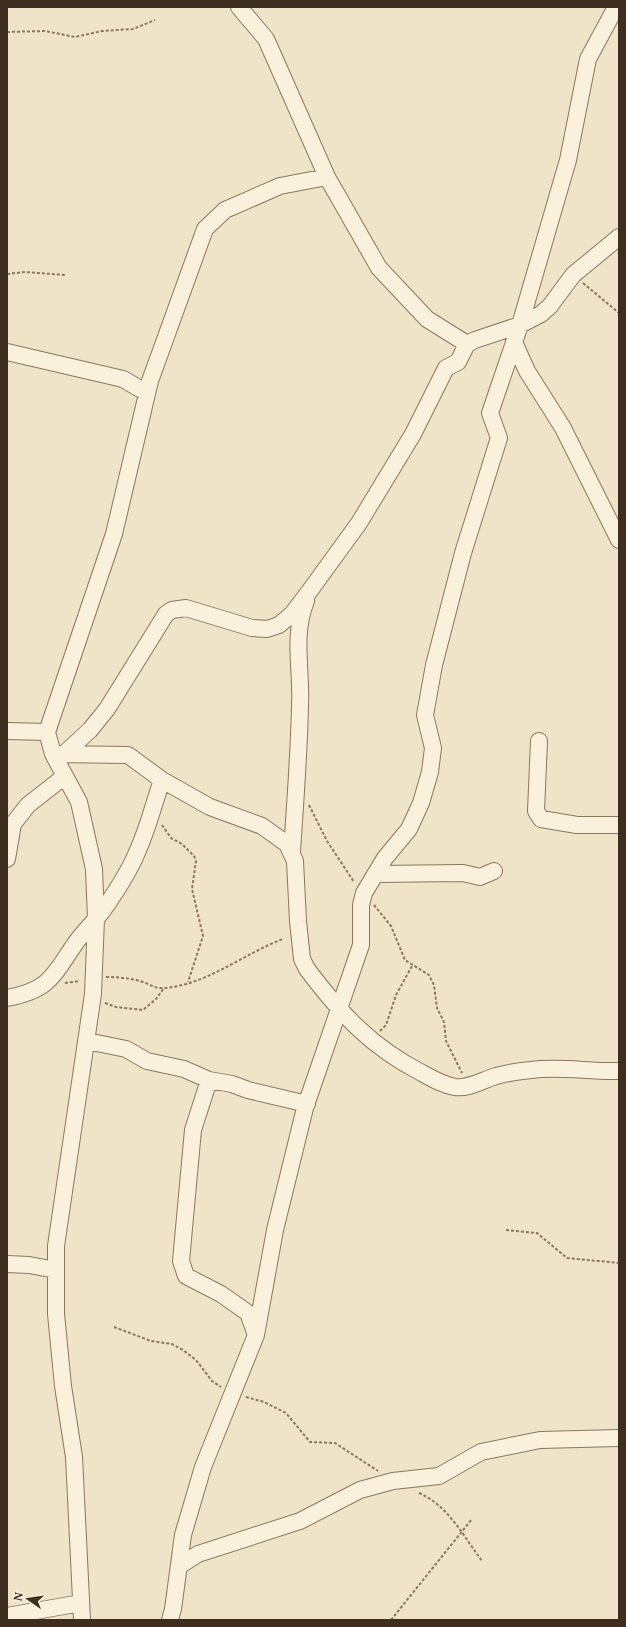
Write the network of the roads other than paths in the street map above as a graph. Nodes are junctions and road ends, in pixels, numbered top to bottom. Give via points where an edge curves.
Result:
1 (239, 7) edge
2 (616, 7) edge
3 (327, 177) junction
4 (619, 237) edge
5 (520, 325) junction
6 (514, 342) junction
7 (467, 344) junction
8 (7, 352) edge
9 (147, 393) junction
10 (619, 540) edge
11 (312, 589) junction
12 (7, 731) edge
13 (47, 732) junction
14 (539, 741) dead end
15 (59, 754) junction
16 (65, 776) junction
17 (162, 780) junction
18 (619, 825) edge
19 (292, 852) junction
20 (7, 859) edge
21 (494, 871) dead end
22 (375, 874) junction
23 (96, 919) junction
24 (7, 998) edge
25 (339, 1009) junction
26 (87, 1041) junction
27 (619, 1072) edge
28 (209, 1080) junction
29 (307, 1104) junction
30 (7, 1264) edge
31 (56, 1270) junction
32 (256, 1335) junction
33 (619, 1438) edge
34 (179, 1566) junction
35 (81, 1603) junction
36 (7, 1616) edge
37 (82, 1620) edge
38 (170, 1620) edge

1 - 3 street via 266,39
2 - 5 street via 588,59 568,160
3 - 7 street via 379,268 427,319
3 - 9 street via 280,186 224,210 205,229
4 - 5 street via 573,275 550,306
5 - 6 street
5 - 7 street
6 - 10 street via 527,371 563,428
6 - 22 street via 490,413 499,438 463,553 434,664 425,715 433,748 430,772 421,803 409,829 384,858
7 - 11 street via 458,362 446,368 413,434 363,516
8 - 9 street via 123,378
9 - 13 street via 114,534
11 - 15 street via 292,614 279,625 267,629 252,628 186,608 172,610 166,614 90,730
11 - 19 street via 302,612 297,640 300,704
12 - 13 street
13 - 15 street
14 - 18 street via 536,811 541,819 577,825
15 - 16 street
15 - 17 street via 128,755
16 - 20 street via 28,805 13,824
16 - 23 street via 79,802 94,869
17 - 19 street via 210,807 262,826 286,844
17 - 23 street via 138,851
19 - 25 street via 295,861 302,959
21 - 22 street via 480,876 463,873
22 - 25 street via 360,905 361,945
23 - 24 street via 44,985 26,995
23 - 26 street via 93,994
25 - 27 street via 360,1032 403,1064 442,1084 465,1087 496,1076 548,1068
25 - 29 street
26 - 28 street via 126,1049 147,1061 184,1069
26 - 31 street via 61,1208
28 - 29 street
28 - 32 street via 193,1130 181,1261 186,1276 221,1294 248,1313
29 - 32 street via 275,1230
30 - 31 street via 29,1264
31 - 35 street via 56,1314 62,1379 74,1457
32 - 34 street via 203,1467 183,1535
33 - 34 street via 540,1440 481,1452 438,1476 393,1481 360,1490 300,1521 198,1554
34 - 38 street
35 - 36 street
35 - 37 street

